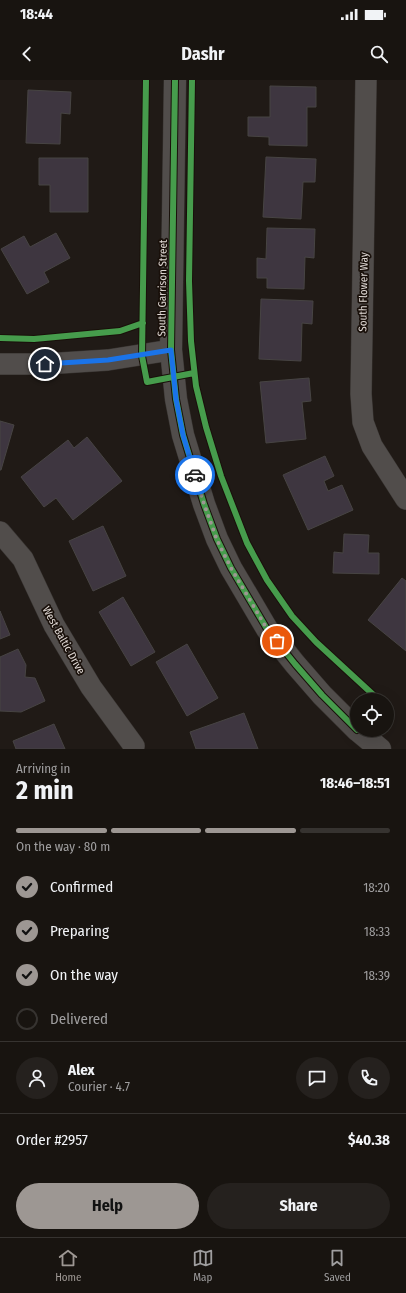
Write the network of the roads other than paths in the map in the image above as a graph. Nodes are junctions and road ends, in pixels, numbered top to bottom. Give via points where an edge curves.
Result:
1 (175, 80) edge
2 (366, 80) edge
3 (171, 350) junction
4 (0, 364) edge
5 (404, 496) edge
6 (0, 532) edge
7 (350, 723) edge
8 (365, 737) edge
9 (134, 746) dead end
10 (380, 749) edge

1 - 3 street, South Garrison Street
2 - 5 street, South Flower Way via 361,394 363,422 372,446
3 - 4 street via 108,360
3 - 7 street, South Garrison Street via 183,435 217,540 267,629 322,695
6 - 9 street, West Baltic Drive via 23,559 54,625 91,687
8 - 10 street, South Garrison Street

